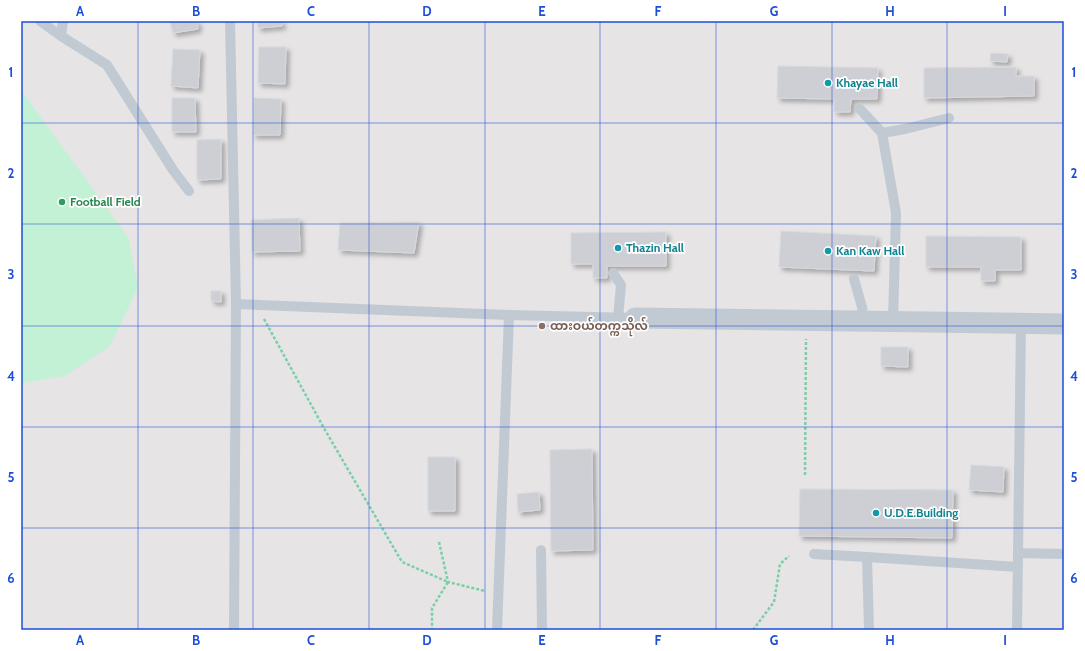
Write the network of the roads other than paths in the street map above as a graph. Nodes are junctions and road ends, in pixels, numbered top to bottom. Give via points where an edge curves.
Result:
1 (40, 21) edge
2 (63, 21) edge
3 (230, 21) edge
4 (61, 36) junction
5 (860, 110) dead end
6 (949, 118) dead end
7 (882, 133) junction
8 (189, 192) dead end
9 (613, 273) dead end
10 (854, 279) dead end
11 (236, 304) junction
12 (509, 315) junction
13 (627, 318) junction
14 (864, 321) junction
15 (893, 322) junction
16 (1021, 323) junction
17 (1064, 324) edge
18 (541, 550) dead end
19 (1018, 553) junction
20 (814, 554) dead end
21 (1064, 554) edge
22 (867, 557) junction
23 (1018, 567) junction
24 (234, 630) edge
25 (497, 630) edge
26 (542, 630) edge
27 (869, 630) edge
28 (1017, 630) edge

1 - 4 lane
2 - 4 lane
3 - 11 lane
4 - 8 lane via 107,65
5 - 7 lane
6 - 7 lane via 905,130
7 - 15 lane via 896,213
9 - 13 lane via 621,285
10 - 14 lane
11 - 12 lane
11 - 24 lane
12 - 13 lane
12 - 25 lane
13 - 14 street
14 - 15 street
15 - 16 street
16 - 17 street
16 - 19 lane
18 - 26 lane
19 - 21 lane
19 - 23 lane
20 - 22 lane
22 - 23 lane
22 - 27 lane
23 - 28 lane

